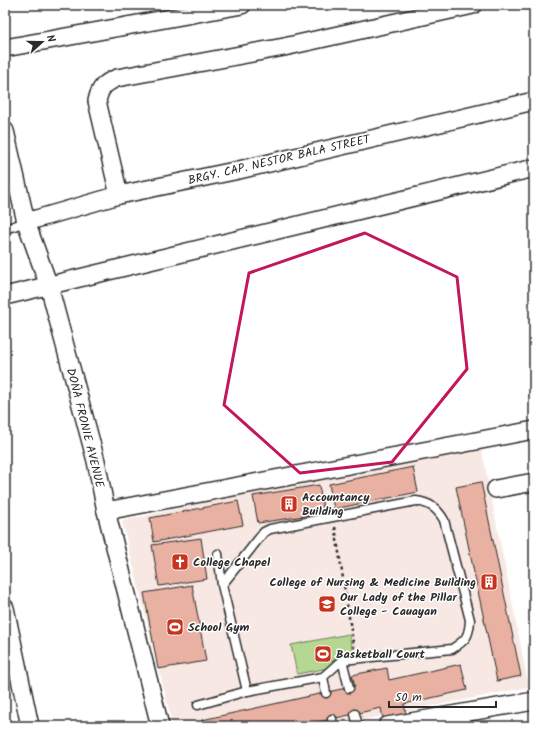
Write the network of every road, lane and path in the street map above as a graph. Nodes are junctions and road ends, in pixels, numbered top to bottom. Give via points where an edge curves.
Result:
1 (242, 5) edge
2 (473, 5) edge
3 (5, 48) edge
4 (534, 101) edge
5 (5, 131) edge
6 (534, 168) edge
7 (119, 196) junction
8 (26, 222) junction
9 (5, 229) edge
10 (49, 286) junction
11 (5, 296) edge
12 (534, 430) edge
13 (534, 482) edge
14 (496, 489) dead end
15 (106, 511) junction
16 (334, 517) junction
17 (218, 554) dead end
18 (222, 585) junction
19 (5, 608) edge
20 (356, 659) junction
21 (342, 660) junction
22 (323, 678) junction
23 (349, 688) dead end
24 (247, 691) junction
25 (326, 693) dead end
26 (534, 701) edge
27 (198, 705) dead end
28 (355, 714) dead end
29 (30, 726) edge
30 (160, 726) edge
31 (358, 726) edge
32 (387, 726) edge

1 - 3 street
2 - 7 street via 284,47 118,78 106,83 98,93 97,101
4 - 7 street, BRGY. CAP. NESTOR BALA STREET
5 - 8 street, DOÑA FRONIE AVENUE
6 - 10 street
7 - 8 street, BRGY. CAP. NESTOR BALA STREET
8 - 9 lane
8 - 10 street, DOÑA FRONIE AVENUE
10 - 11 street
10 - 15 street, DOÑA FRONIE AVENUE via 96,461
12 - 15 street
13 - 14 street
15 - 30 street, DOÑA FRONIE AVENUE
16 - 18 lane via 264,532
16 - 20 path
16 - 20 lane via 416,501 431,505 439,511 444,520 470,620 469,633 464,641 452,649
17 - 18 lane
18 - 24 lane
19 - 29 street
20 - 21 lane
21 - 22 lane
21 - 23 lane
22 - 24 lane
22 - 25 lane
24 - 27 lane
26 - 32 street
28 - 31 lane

